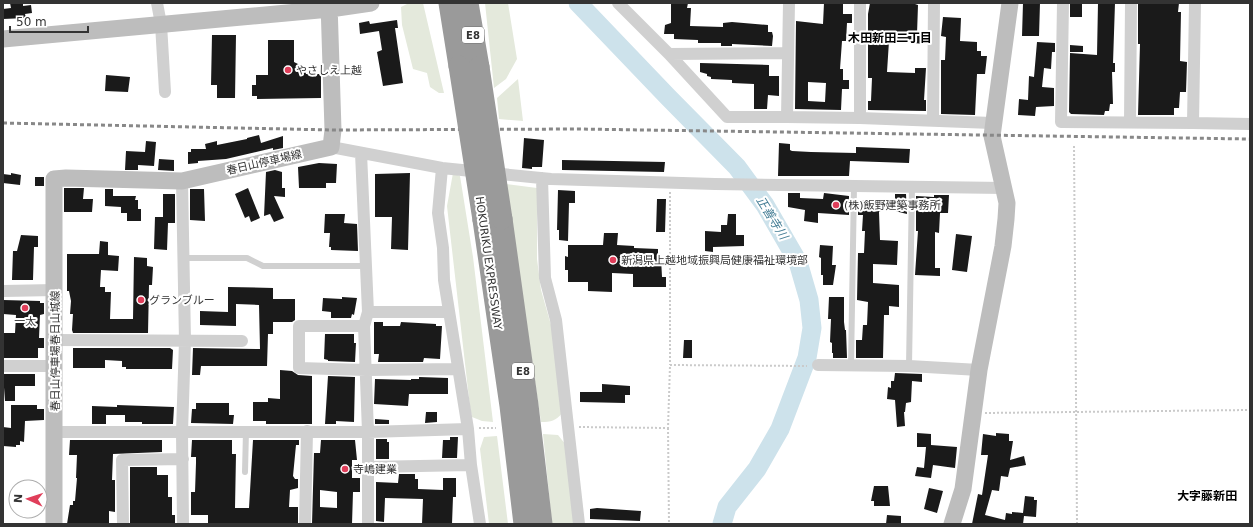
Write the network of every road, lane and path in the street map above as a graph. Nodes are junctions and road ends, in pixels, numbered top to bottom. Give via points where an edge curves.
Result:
1 (157, 3) edge
2 (371, 3) edge
3 (449, 3) edge
4 (468, 3) edge
5 (618, 3) edge
6 (788, 3) edge
7 (860, 3) edge
8 (934, 3) edge
9 (1010, 3) edge
10 (1063, 3) edge
11 (1130, 3) edge
12 (1195, 3) edge
13 (329, 6) edge
14 (160, 24) junction
15 (3, 38) edge
16 (787, 53) junction
17 (669, 54) junction
18 (469, 67) junction
19 (165, 92) dead end
20 (787, 117) junction
21 (860, 118) junction
22 (933, 120) junction
23 (1130, 122) junction
24 (992, 123) junction
25 (1193, 123) junction
26 (1250, 124) edge
27 (1074, 146) dead end
28 (331, 147) junction
29 (361, 153) junction
30 (442, 168) junction
31 (542, 178) junction
32 (54, 179) joint
33 (182, 181) junction
34 (670, 183) junction
35 (854, 186) junction
36 (912, 187) junction
37 (1004, 188) junction
38 (492, 220) junction
39 (184, 258) junction
40 (366, 266) junction
41 (3, 290) edge
42 (54, 290) junction
43 (368, 312) junction
44 (449, 312) junction
45 (364, 326) junction
46 (55, 340) junction
47 (185, 341) junction
48 (242, 341) dead end
49 (670, 365) junction
50 (818, 365) dead end
51 (3, 366) edge
52 (54, 366) junction
53 (794, 366) dead end
54 (851, 366) junction
55 (909, 366) junction
56 (458, 369) junction
57 (366, 370) junction
58 (979, 370) junction
59 (1250, 410) edge
60 (1075, 412) junction
61 (973, 414) junction
62 (568, 426) junction
63 (496, 428) dead end
64 (668, 428) junction
65 (468, 429) junction
66 (246, 431) junction
67 (307, 431) junction
68 (55, 432) junction
69 (182, 432) junction
70 (368, 432) junction
71 (183, 459) junction
72 (471, 466) junction
73 (368, 467) junction
74 (245, 472) dead end
75 (54, 524) edge
76 (123, 524) edge
77 (183, 524) edge
78 (305, 524) edge
79 (368, 524) edge
80 (480, 524) edge
81 (524, 524) edge
82 (542, 524) edge
83 (579, 524) edge
84 (668, 524) edge
85 (952, 524) edge
86 (1076, 524) edge

1 - 14 street
2 - 13 street
3 - 18 highway, HOKURIKU EXPRESSWAY / E8
4 - 18 highway, HOKURIKU EXPRESSWAY / E8
5 - 17 street
6 - 16 street
7 - 21 street
8 - 22 street
9 - 24 street
10 - 23 street via 1061,122
11 - 23 street
12 - 25 street
13 - 14 street
13 - 28 street via 333,130
14 - 15 street
14 - 19 street
16 - 17 street
16 - 20 street
17 - 20 street via 727,117
18 - 38 highway, HOKURIKU EXPRESSWAY / E8, bridge
20 - 21 street
21 - 22 street
22 - 24 street
23 - 25 street
24 - 37 street via 994,149
25 - 26 street
27 - 60 path
28 - 29 street
28 - 33 street, 春日山停車場線
29 - 30 street
29 - 40 street
30 - 31 street
30 - 44 street via 438,213
31 - 34 street
31 - 62 street via 545,278 556,320
32 - 33 street, 春日山停車場線
32 - 42 street, 春日山停車場春日山城線
33 - 39 street
34 - 35 street
34 - 49 path
35 - 36 street
35 - 54 lane
36 - 37 street
36 - 55 lane
37 - 58 street via 1007,203 1003,246
38 - 81 highway, HOKURIKU EXPRESSWAY / E8
38 - 82 highway, HOKURIKU EXPRESSWAY / E8 via 528,405
39 - 40 lane via 247,258 263,266
39 - 47 street
40 - 43 street
41 - 42 street
42 - 46 street, 春日山停車場春日山城線
43 - 44 street
43 - 45 street
44 - 56 street
45 - 57 street
45 - 57 street via 299,326 298,368
46 - 47 street
46 - 52 street, 春日山停車場春日山城線
47 - 48 street
47 - 69 street
49 - 53 path
49 - 64 path
50 - 54 street
51 - 52 street
52 - 68 street, 春日山停車場春日山城線
54 - 55 street
55 - 58 street
56 - 57 street
56 - 65 street
57 - 70 street
58 - 61 street
59 - 60 path
60 - 61 path
60 - 86 path
61 - 85 street via 963,489
62 - 64 path
62 - 83 street
63 - 65 path
64 - 84 path
65 - 70 street
65 - 72 street
66 - 67 street
66 - 69 street
66 - 74 lane
67 - 70 street
67 - 78 street
68 - 69 street
68 - 75 street, 春日山停車場春日山城線
69 - 71 street
70 - 73 street
71 - 76 street via 122,460
71 - 77 street
72 - 73 street
72 - 80 street
73 - 79 street

